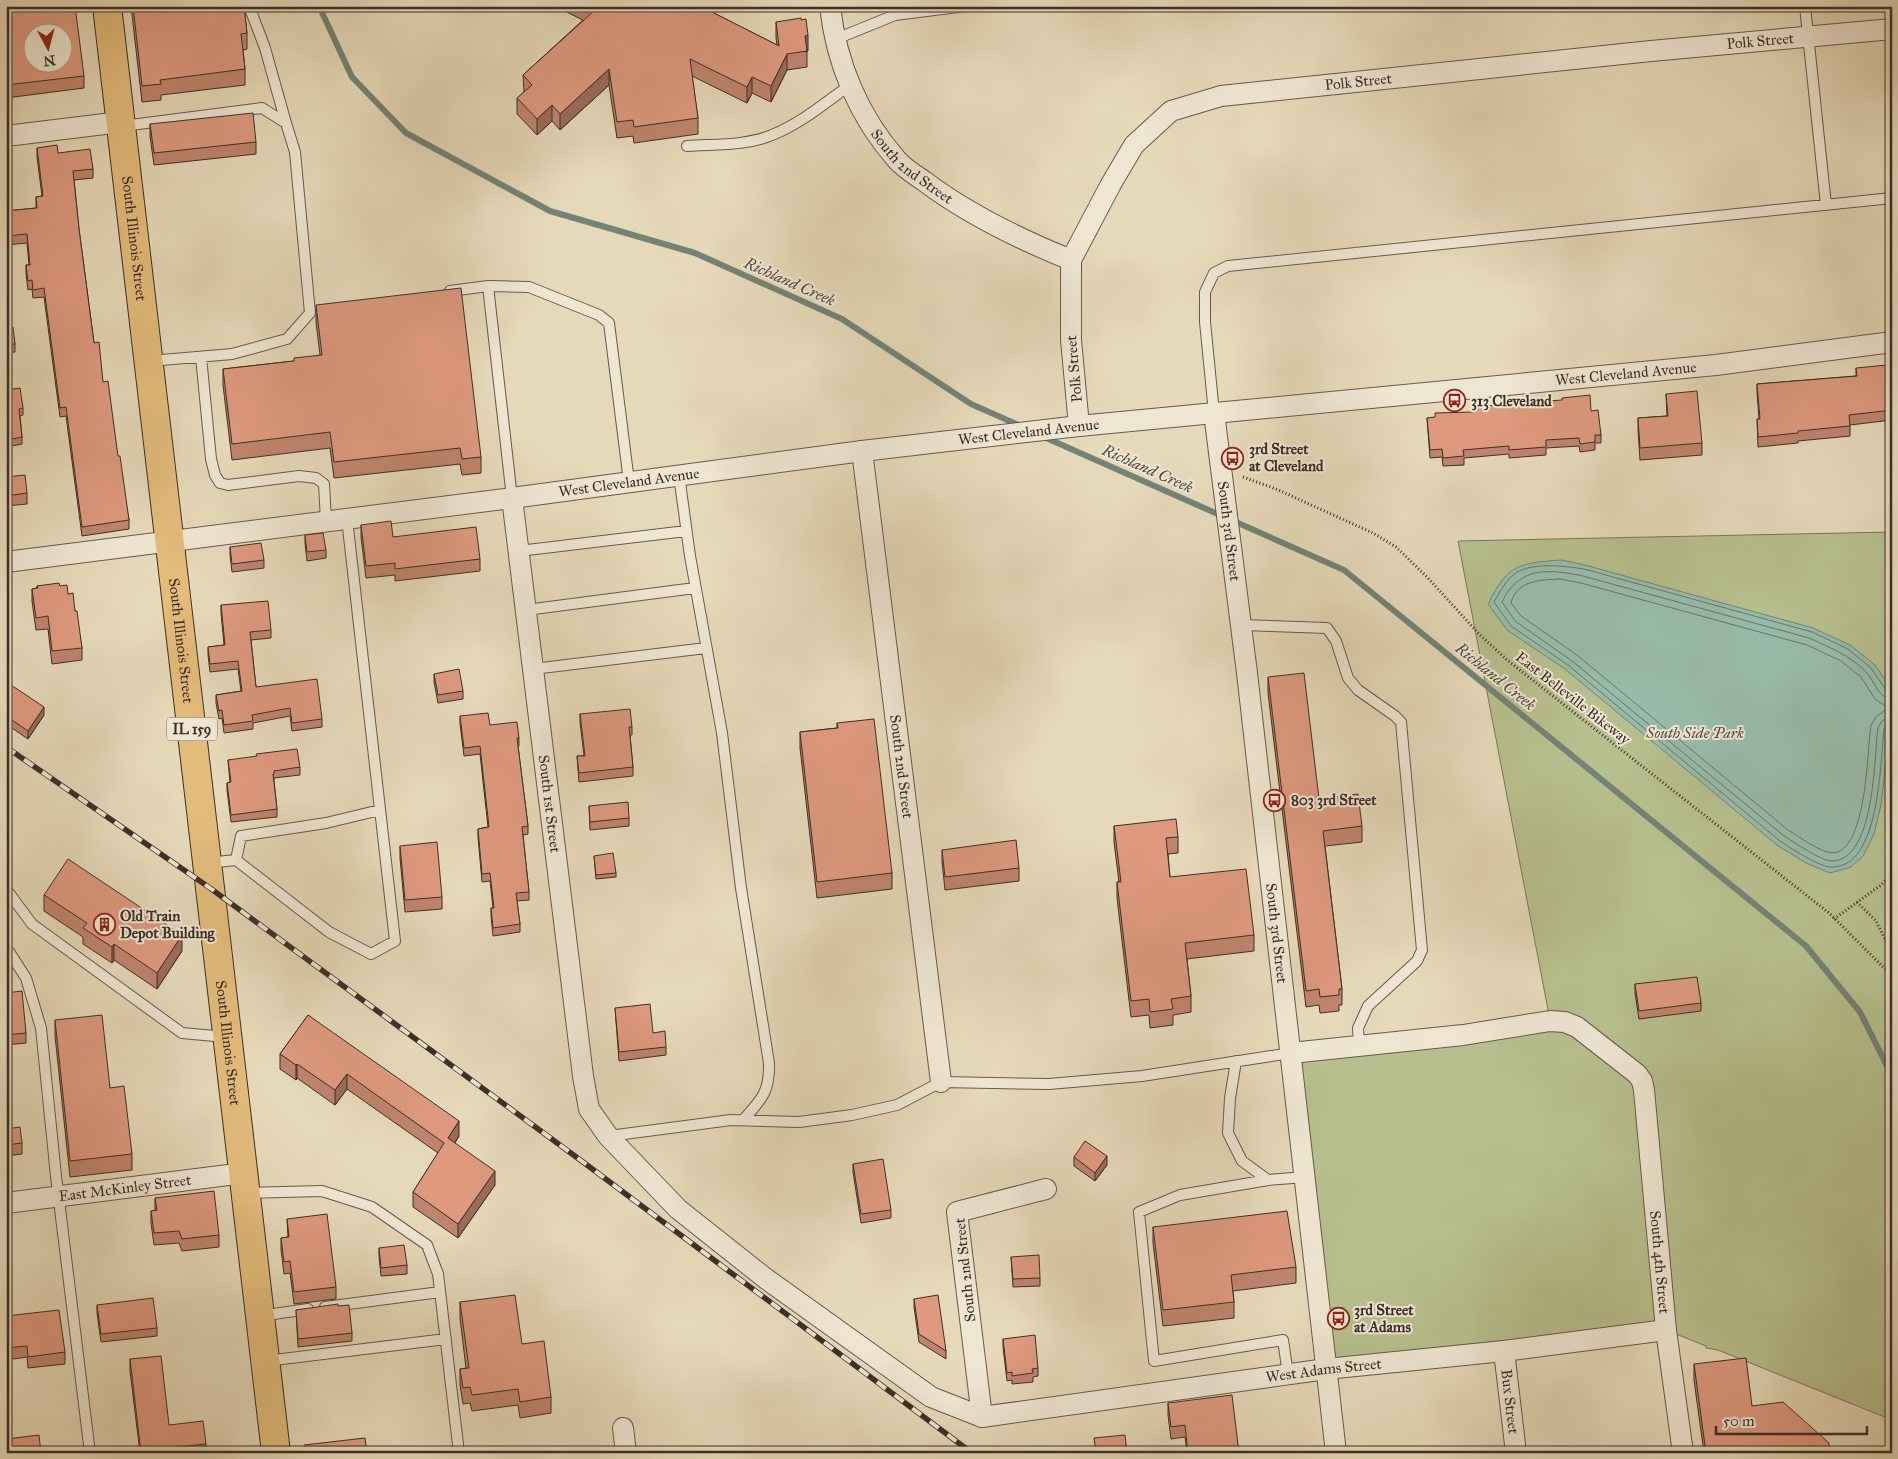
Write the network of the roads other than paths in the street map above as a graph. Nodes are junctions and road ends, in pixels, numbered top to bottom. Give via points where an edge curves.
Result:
1 (107, 6) edge
2 (249, 6) edge
3 (830, 6) edge
4 (966, 6) edge
5 (1805, 6) edge
6 (894, 11) edge
7 (1892, 29) edge
8 (1808, 37) junction
9 (836, 39) junction
10 (850, 85) junction
11 (286, 123) junction
12 (121, 124) junction
13 (6, 136) edge
14 (687, 146) dead end
15 (1892, 198) edge
16 (1826, 205) junction
17 (1070, 260) junction
18 (488, 286) junction
19 (438, 292) edge
20 (1892, 342) edge
21 (201, 357) junction
22 (149, 361) junction
23 (1214, 413) junction
24 (1075, 427) junction
25 (862, 451) junction
26 (679, 475) junction
27 (629, 482) junction
28 (512, 498) junction
29 (346, 519) junction
30 (326, 522) junction
31 (686, 531) junction
32 (170, 541) junction
33 (519, 551) junction
34 (7, 559) edge
35 (695, 588) junction
36 (526, 610) junction
37 (1241, 625) junction
38 (706, 648) junction
39 (533, 669) junction
40 (380, 810) junction
41 (236, 860) junction
42 (207, 863) junction
43 (6, 889) edge
44 (6, 947) edge
45 (227, 1037) junction
46 (1358, 1046) junction
47 (1291, 1053) junction
48 (1236, 1062) junction
49 (941, 1082) junction
50 (743, 1120) junction
51 (608, 1136) junction
52 (1306, 1177) junction
53 (1268, 1180) junction
54 (245, 1183) junction
55 (1046, 1189) dead end
56 (60, 1196) junction
57 (6, 1203) edge
58 (440, 1292) junction
59 (260, 1316) junction
60 (1666, 1330) junction
61 (446, 1339) junction
62 (1504, 1351) junction
63 (265, 1362) junction
64 (1326, 1368) junction
65 (1288, 1374) junction
66 (982, 1417) junction
67 (623, 1428) dead end
68 (90, 1453) edge
69 (276, 1453) edge
70 (459, 1453) edge
71 (626, 1453) edge
72 (1336, 1453) edge
73 (1516, 1453) edge
74 (1682, 1453) edge

1 - 12 main road, South Illinois Street / IL 159
2 - 11 lane via 265,48
3 - 9 street, South 2nd Street
4 - 6 lane
5 - 8 lane
6 - 9 lane
7 - 8 street, Polk Street
8 - 16 lane
8 - 17 street, Polk Street via 1221,96 1171,111 1134,145
9 - 10 street, South 2nd Street
10 - 14 lane via 801,120 771,136
10 - 17 street, South 2nd Street via 862,111 898,162 952,202
11 - 12 lane via 262,108
11 - 21 lane via 295,152 315,307 287,339 232,354
12 - 13 street
12 - 22 main road, South Illinois Street / IL 159
15 - 16 lane
16 - 23 lane via 1228,266 1214,273 1205,292
17 - 24 street, Polk Street
18 - 19 lane
18 - 27 lane via 529,287 599,316 609,324
18 - 28 lane
20 - 23 street, West Cleveland Avenue via 1716,365
21 - 22 lane
21 - 30 lane via 212,460 220,483 228,485 299,476 316,478 324,484
22 - 32 main road, South Illinois Street / IL 159
23 - 24 street, West Cleveland Avenue
23 - 37 street, South 3rd Street
24 - 25 street, West Cleveland Avenue
25 - 26 street, West Cleveland Avenue
25 - 49 street, South 2nd Street
26 - 27 street, West Cleveland Avenue
26 - 31 lane
27 - 28 street, West Cleveland Avenue
28 - 29 street, West Cleveland Avenue
28 - 33 street, South 1st Street
29 - 30 street, West Cleveland Avenue
29 - 40 lane
30 - 32 street, West Cleveland Avenue
31 - 33 lane
31 - 35 lane
32 - 34 street, West Cleveland Avenue
32 - 42 main road, South Illinois Street / IL 159
33 - 36 street, South 1st Street
35 - 36 lane
35 - 38 lane
36 - 39 street, South 1st Street
37 - 46 lane via 1327,628 1336,641 1348,678 1358,690 1401,722 1422,950 1417,961 1368,1006 1358,1028
37 - 47 street, South 3rd Street
38 - 39 lane
38 - 50 lane via 722,732 741,888 769,1063 768,1088
39 - 51 street, South 1st Street via 583,1076 589,1109
40 - 41 lane via 326,823 242,836
40 - 41 lane via 395,941 371,954 329,932
41 - 42 lane
42 - 45 main road, South Illinois Street / IL 159
43 - 45 lane via 32,924 182,1033
44 - 56 lane via 26,978 41,1028
45 - 54 main road, South Illinois Street / IL 159
46 - 47 street
46 - 60 street, South 4th Street via 1464,1035 1550,1021 1565,1022 1637,1074 1644,1090
47 - 48 lane
47 - 52 street, South 3rd Street
48 - 49 lane via 1142,1076 1049,1084
48 - 53 lane via 1228,1133 1242,1161
49 - 50 lane via 897,1105 852,1115 799,1122
50 - 51 lane
51 - 66 street via 678,1209 765,1278 932,1397
52 - 53 lane
52 - 64 street, South 3rd Street
53 - 65 lane via 1180,1195 1139,1212 1144,1272 1154,1361 1283,1340
54 - 56 street, East McKinley Street
54 - 58 lane via 322,1191 372,1207 427,1245 438,1274
54 - 59 main road, South Illinois Street / IL 159
55 - 66 street, South 2nd Street via 957,1212
56 - 57 street, East McKinley Street
56 - 68 lane
58 - 59 lane
58 - 61 lane
59 - 63 main road, South Illinois Street / IL 159
60 - 62 street, West Adams Street
60 - 74 street, South 4th Street
61 - 63 lane
61 - 70 lane
62 - 64 street, West Adams Street
62 - 73 street, Bux Street
63 - 69 main road, South Illinois Street / IL 159
64 - 65 street, West Adams Street
64 - 72 street, South 3rd Street
65 - 66 street, West Adams Street
67 - 71 street

